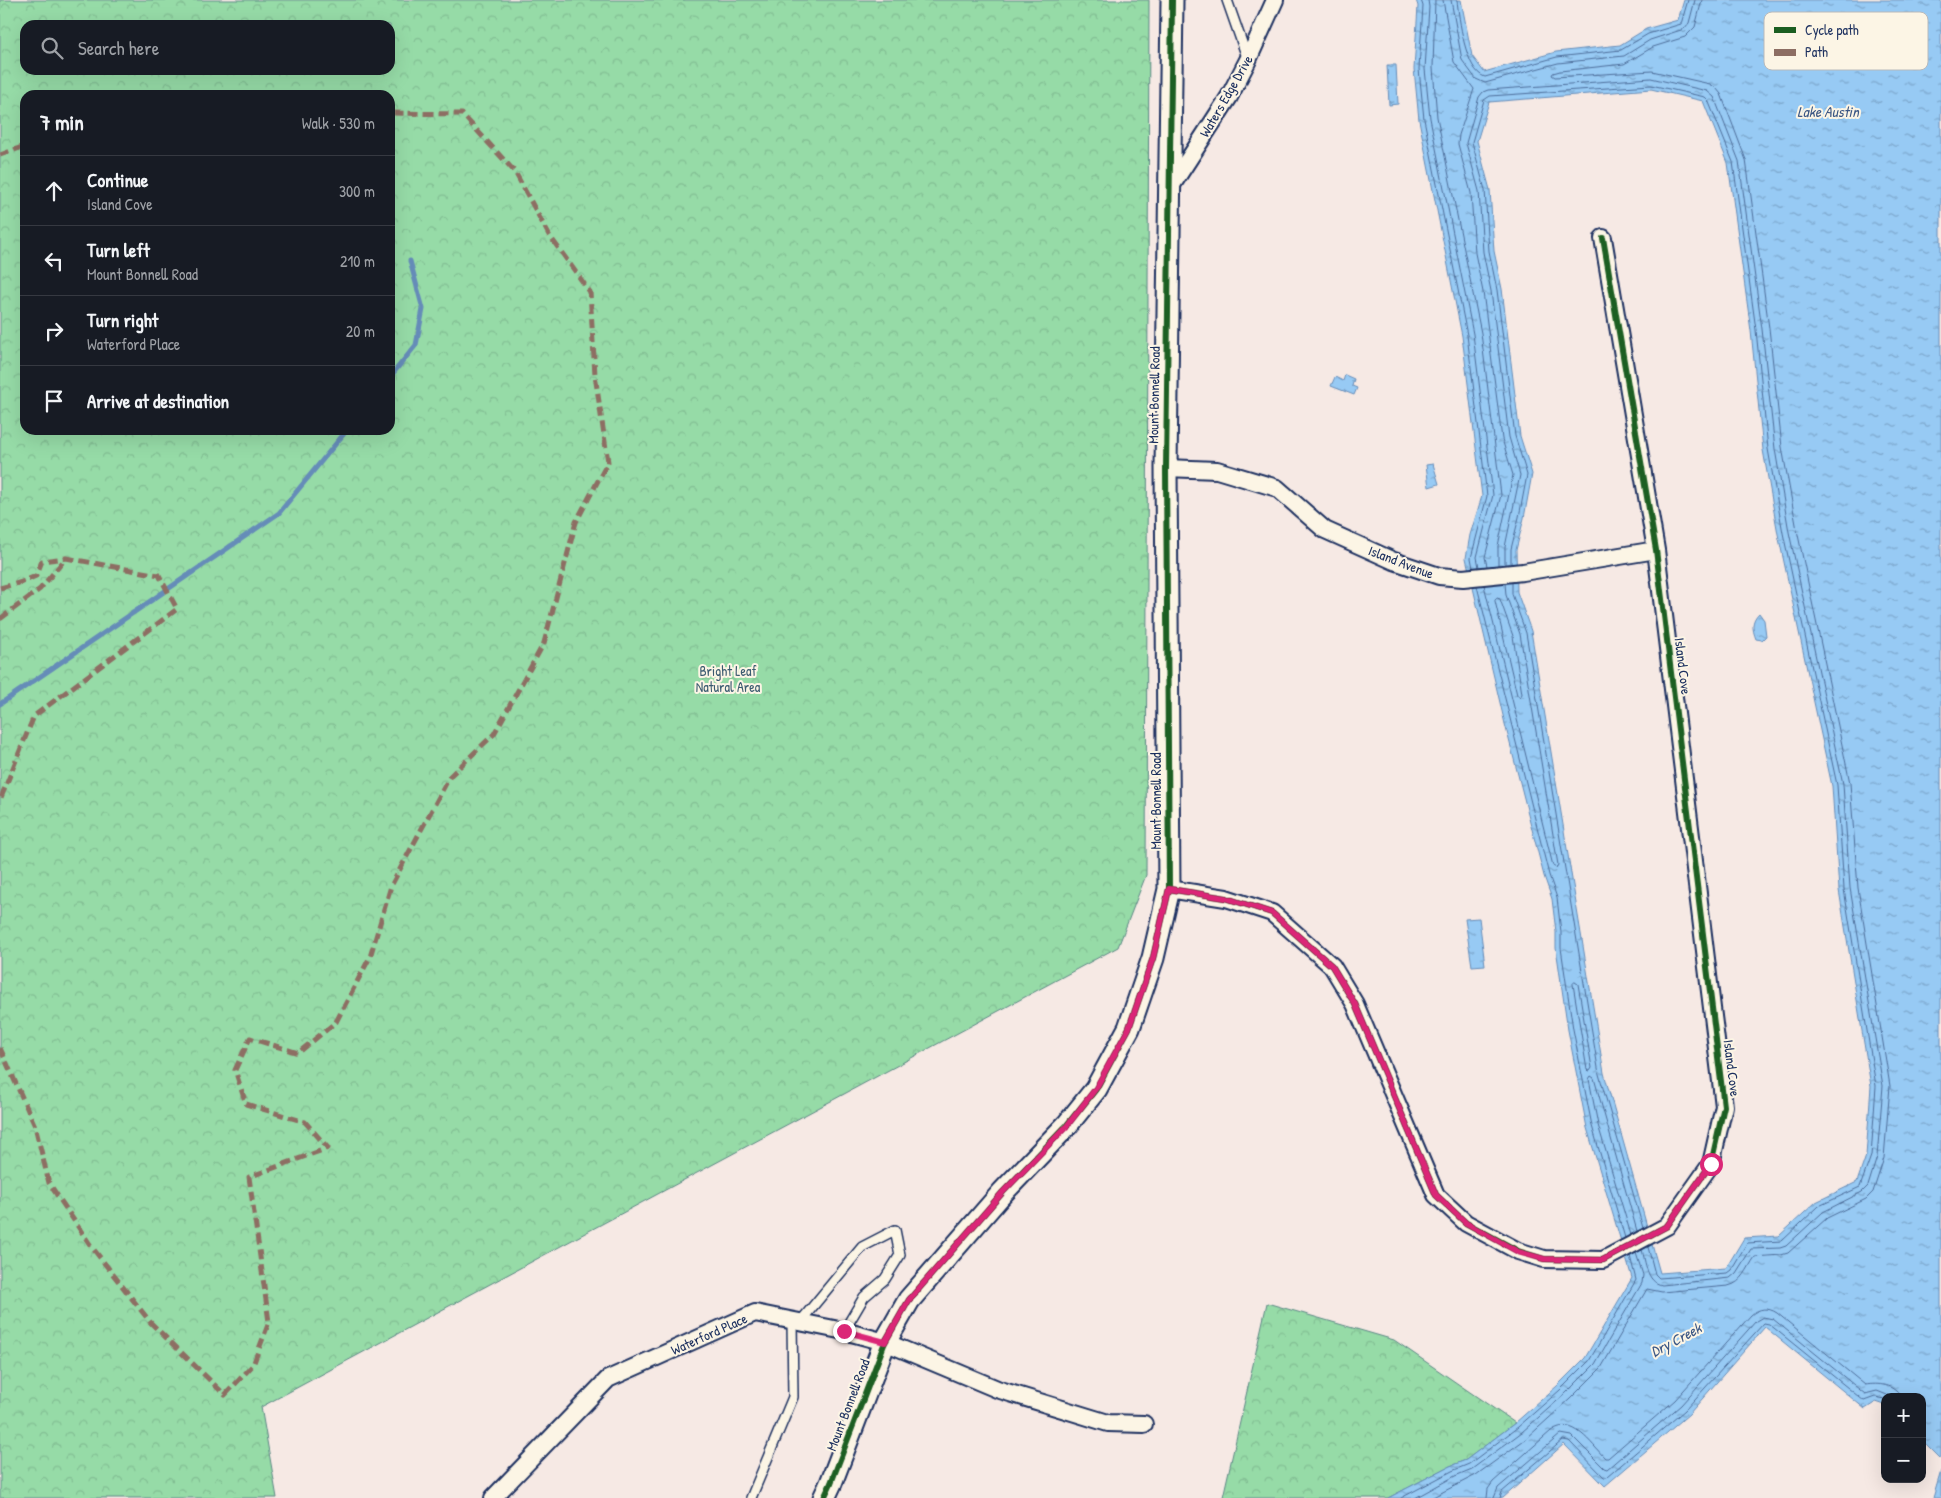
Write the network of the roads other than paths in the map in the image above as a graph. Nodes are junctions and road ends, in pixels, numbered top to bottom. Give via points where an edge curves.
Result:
1 (1172, 0) edge
2 (1227, 0) edge
3 (1275, 0) edge
4 (1248, 60) junction
5 (1170, 188) junction
6 (1603, 238) dead end
7 (1166, 468) junction
8 (1656, 550) junction
9 (1169, 889) junction
10 (796, 1321) junction
11 (844, 1331) junction
12 (885, 1342) junction
13 (1144, 1424) dead end
14 (493, 1498) edge
15 (751, 1498) edge
16 (824, 1498) edge

1 - 5 street, Mount Bonnell Road
2 - 4 lane
3 - 4 street, Waters Edge Drive
4 - 5 street, Waters Edge Drive via 1229,97
5 - 7 street, Mount Bonnell Road
6 - 8 street, Island Cove
7 - 8 street, Island Avenue via 1217,470 1277,488 1325,530 1394,561 1440,576 1463,578 1523,572
7 - 9 street, Mount Bonnell Road
8 - 9 street, Island Cove via 1724,1106 1711,1164 1667,1226 1603,1260 1544,1259 1518,1252 1466,1223 1436,1195 1355,1004 1332,966 1272,913 1226,898
9 - 12 street, Mount Bonnell Road via 1153,958 1129,1028 1096,1088 1067,1126 1003,1192 909,1300
10 - 11 street, Waterford Place
10 - 11 lane via 862,1247 894,1230 900,1255 884,1279 864,1297
10 - 14 street, Waterford Place via 755,1313 608,1379
10 - 15 lane via 793,1397
11 - 12 street, Waterford Place
12 - 13 street, Waterford Place via 998,1389 1108,1422
12 - 16 street, Mount Bonnell Road

